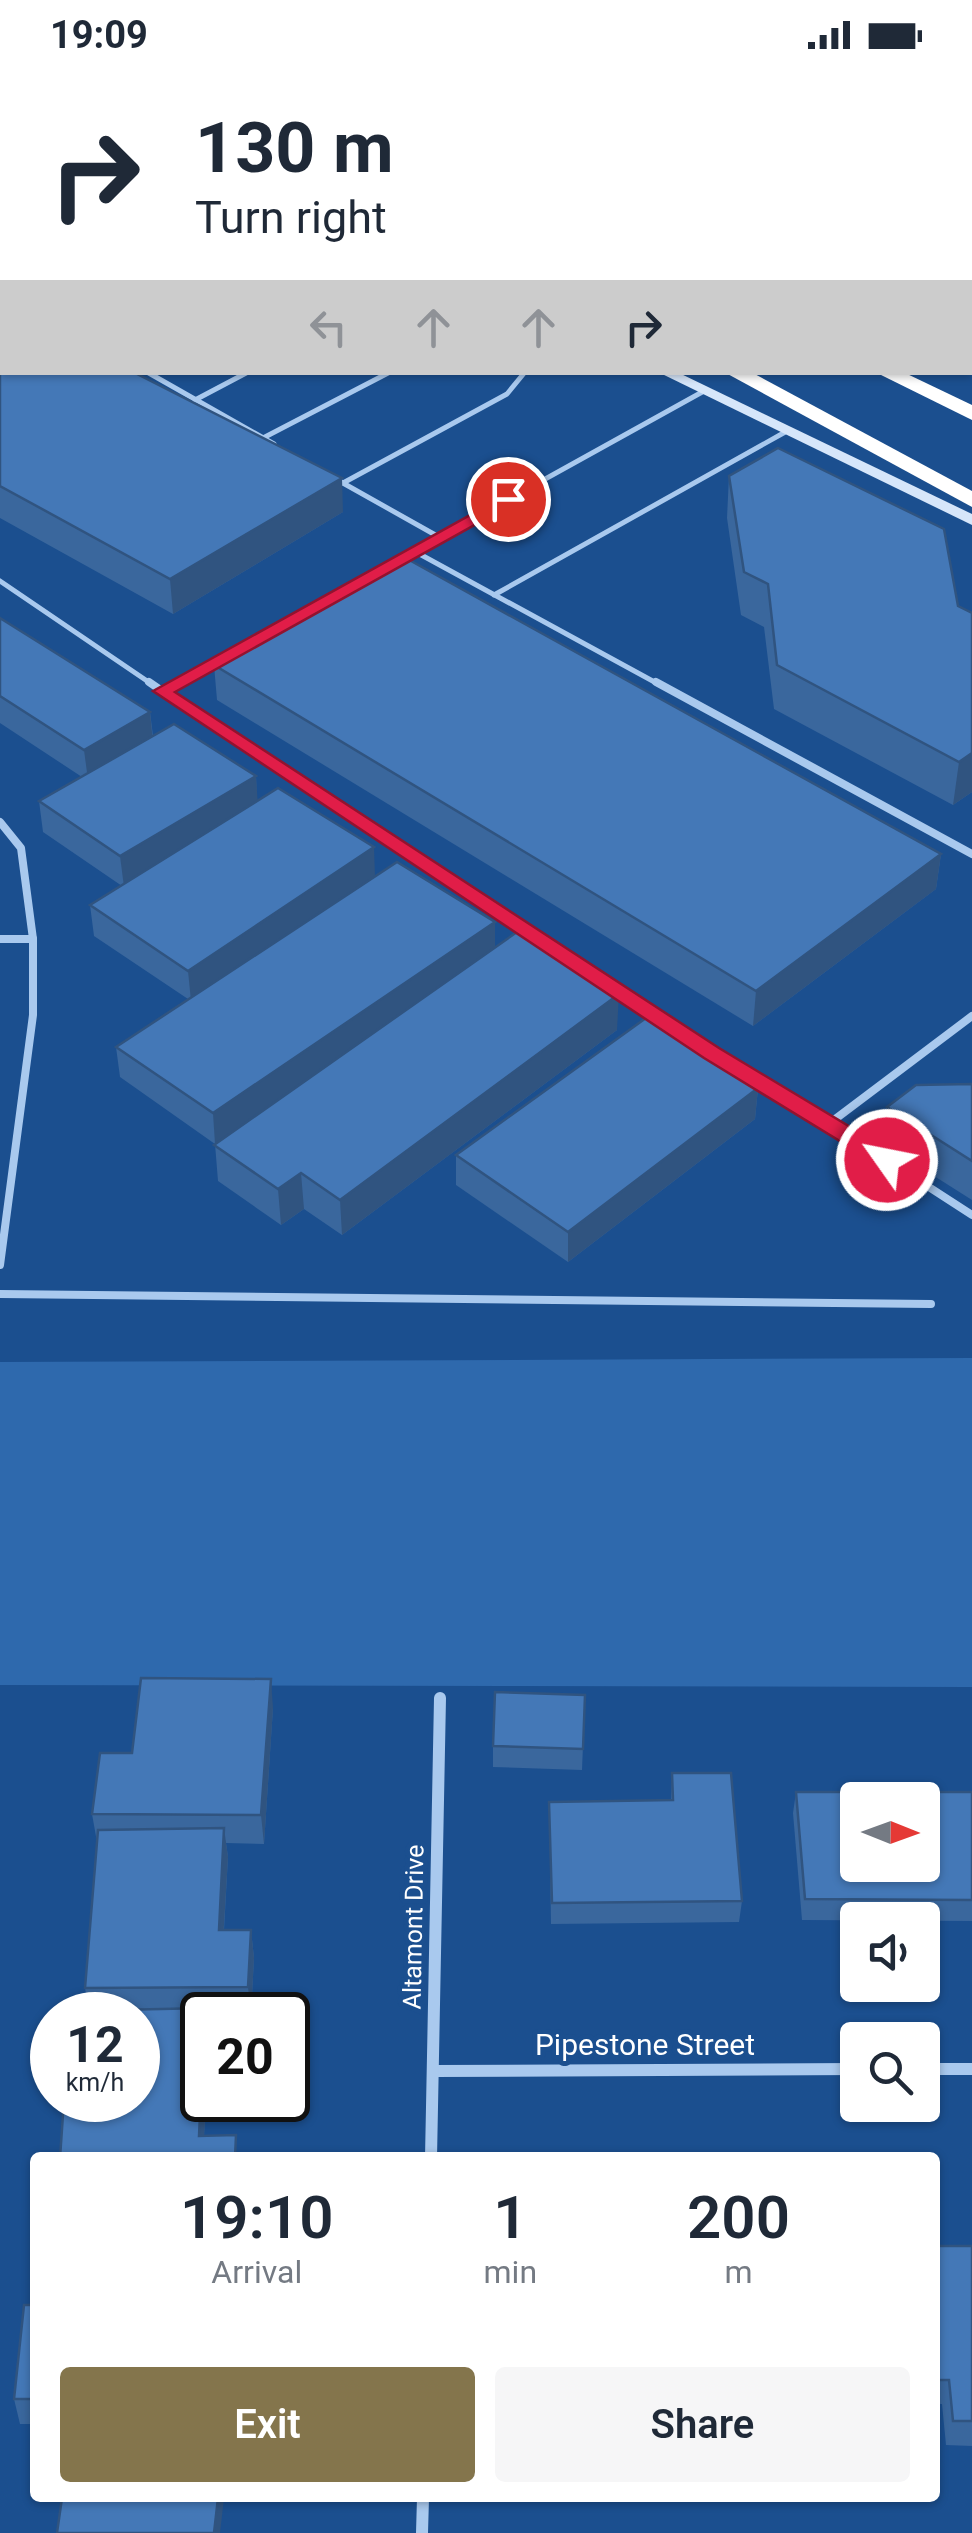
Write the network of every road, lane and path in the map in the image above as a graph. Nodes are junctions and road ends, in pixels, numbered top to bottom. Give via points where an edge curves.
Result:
1 (152, 375) edge
2 (242, 375) edge
3 (384, 375) edge
4 (523, 375) edge
5 (671, 375) edge
6 (740, 375) edge
7 (890, 375) edge
8 (704, 391) junction
9 (196, 400) junction
10 (972, 413) edge
11 (787, 431) junction
12 (263, 438) junction
13 (279, 447) edge
14 (327, 474) edge
15 (343, 483) junction
16 (972, 500) edge
17 (972, 520) edge
18 (440, 537) junction
19 (414, 551) junction
20 (380, 570) edge
21 (0, 581) edge
22 (494, 595) junction
23 (330, 598) edge
24 (162, 691) junction
25 (0, 822) edge
26 (972, 854) edge
27 (33, 939) junction
28 (0, 940) edge
29 (972, 1016) edge
30 (830, 1123) junction
31 (972, 1214) edge
32 (0, 1265) edge
33 (0, 1294) edge
34 (931, 1304) dead end
35 (440, 1698) dead end
36 (840, 2069) edge
37 (940, 2069) edge
38 (972, 2069) edge
39 (432, 2071) junction
40 (430, 2152) edge
41 (422, 2502) edge
42 (422, 2533) edge

1 - 9 lane
2 - 9 lane
3 - 12 lane
4 - 15 lane via 507,394
5 - 8 main road
6 - 16 highway
7 - 10 highway
8 - 11 main road
8 - 18 lane
9 - 12 lane
11 - 17 main road
11 - 22 lane
12 - 13 lane
14 - 15 lane
15 - 18 lane
18 - 19 lane
19 - 20 lane
19 - 22 lane
21 - 24 lane
22 - 26 lane
23 - 24 lane
24 - 30 lane via 711,1053
25 - 27 lane via 21,848
27 - 28 lane
27 - 32 lane via 33,1015
29 - 30 lane
30 - 31 lane
33 - 34 lane
35 - 39 street, Altamont Drive
36 - 39 street, Pipestone Street
37 - 38 street
39 - 40 street, Altamont Drive
41 - 42 street

